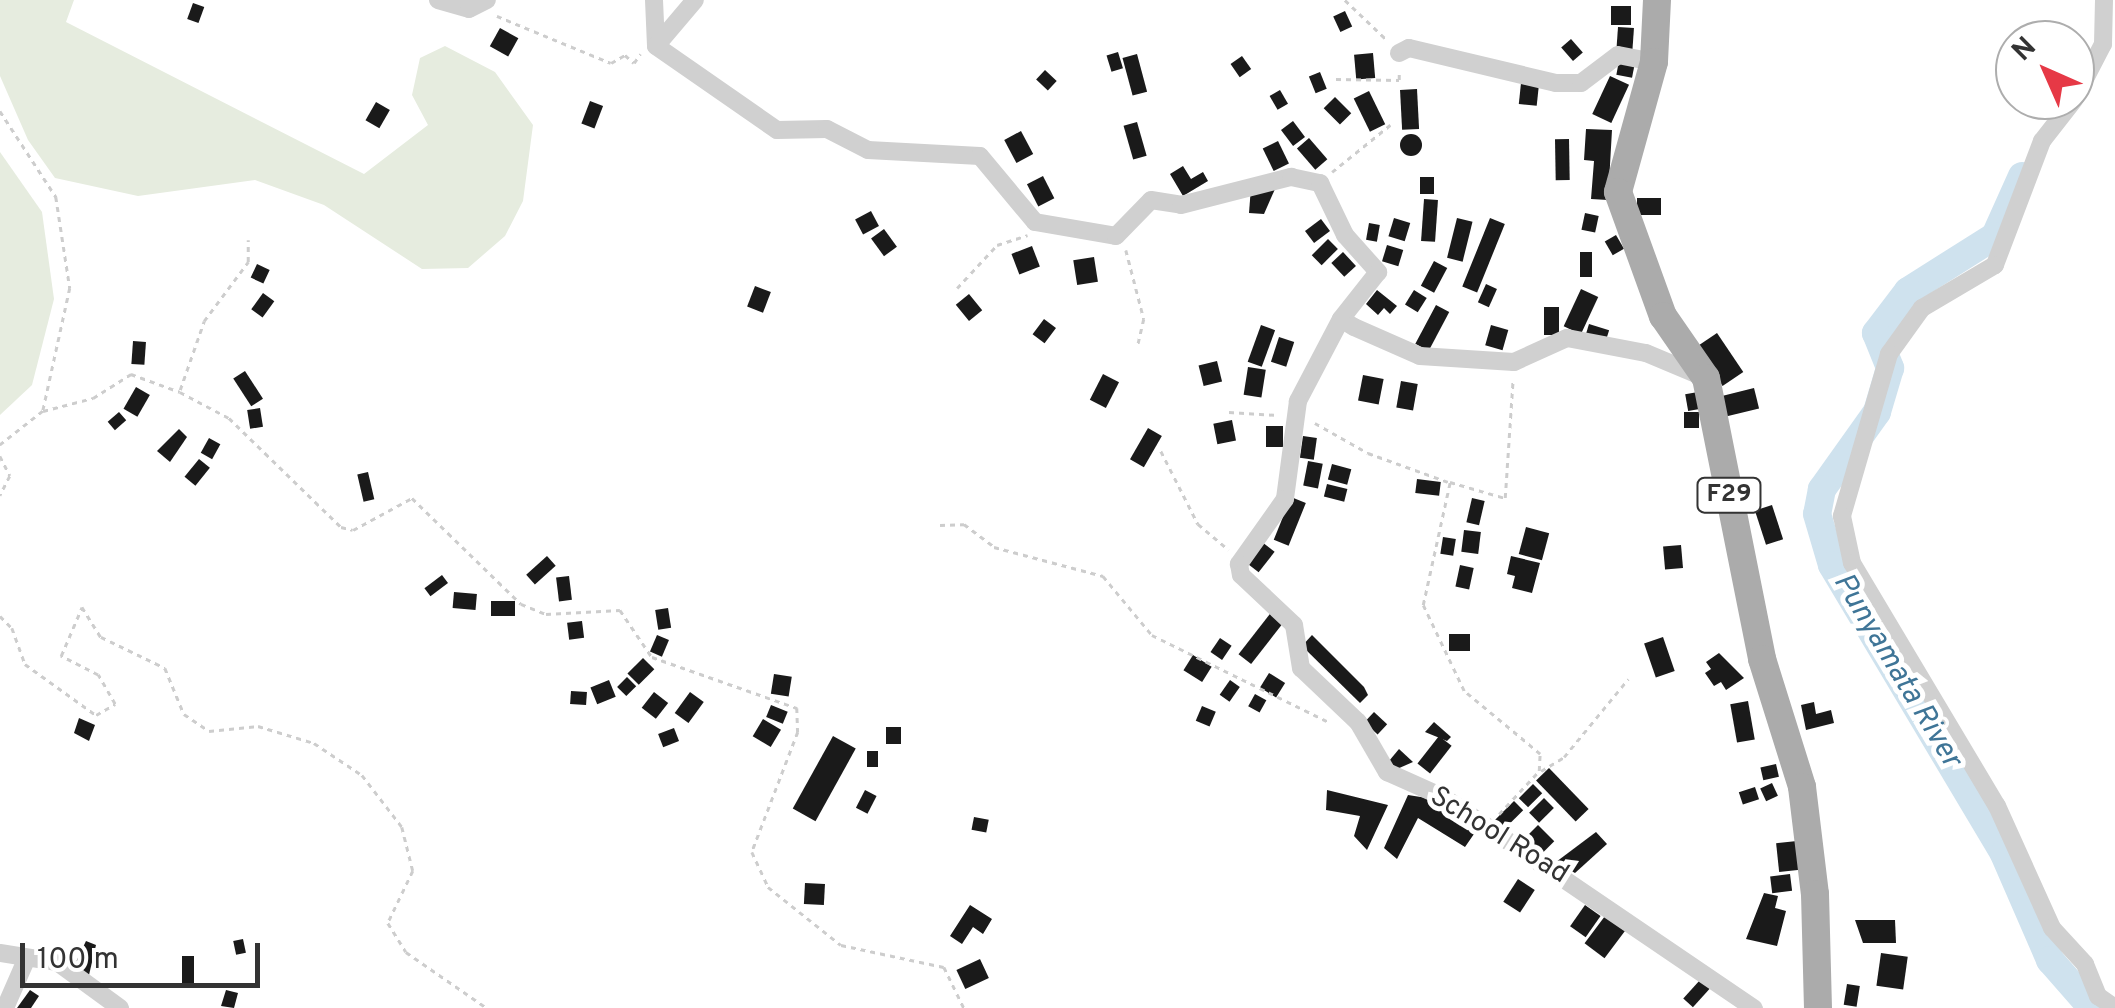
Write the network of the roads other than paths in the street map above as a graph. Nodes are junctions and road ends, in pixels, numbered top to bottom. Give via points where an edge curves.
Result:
1 (438, 0) edge
2 (654, 0) edge
3 (695, 0) edge
4 (1657, 0) edge
5 (2104, 0) edge
6 (486, 3) edge
7 (655, 40) junction
8 (1399, 53) road end
9 (2095, 59) edge
10 (1654, 62) junction
11 (2058, 120) edge
12 (1341, 319) junction
13 (1706, 378) junction
14 (0, 953) edge
15 (26, 960) junction
16 (6, 1008) edge
17 (120, 1008) edge
18 (1754, 1008) edge
19 (1818, 1008) edge
20 (2115, 1008) edge

1 - 6 street
2 - 7 street
3 - 7 street
4 - 10 main road, F29
5 - 9 street via 2103,44
7 - 12 street via 777,130 827,128 868,150 980,156 1034,222 1116,236 1151,200 1181,205 1291,176 1320,183 1346,236 1378,272
8 - 10 street via 1409,48 1556,84 1581,83 1618,56
10 - 13 main road, F29 via 1618,192 1662,316
11 - 20 street via 2042,141 1996,265 1922,308 1888,354 1842,516 1852,563 1997,806 2052,928 2084,964 2098,996
12 - 13 street via 1420,356 1514,362 1567,338 1646,353
12 - 18 street, School Road via 1295,416 1294,474 1286,499 1239,564 1241,575 1294,625 1301,668 1358,722 1387,772 1443,797
13 - 19 main road, F29 via 1762,659 1802,787 1816,894
14 - 15 street
15 - 16 street
15 - 17 street via 58,962

